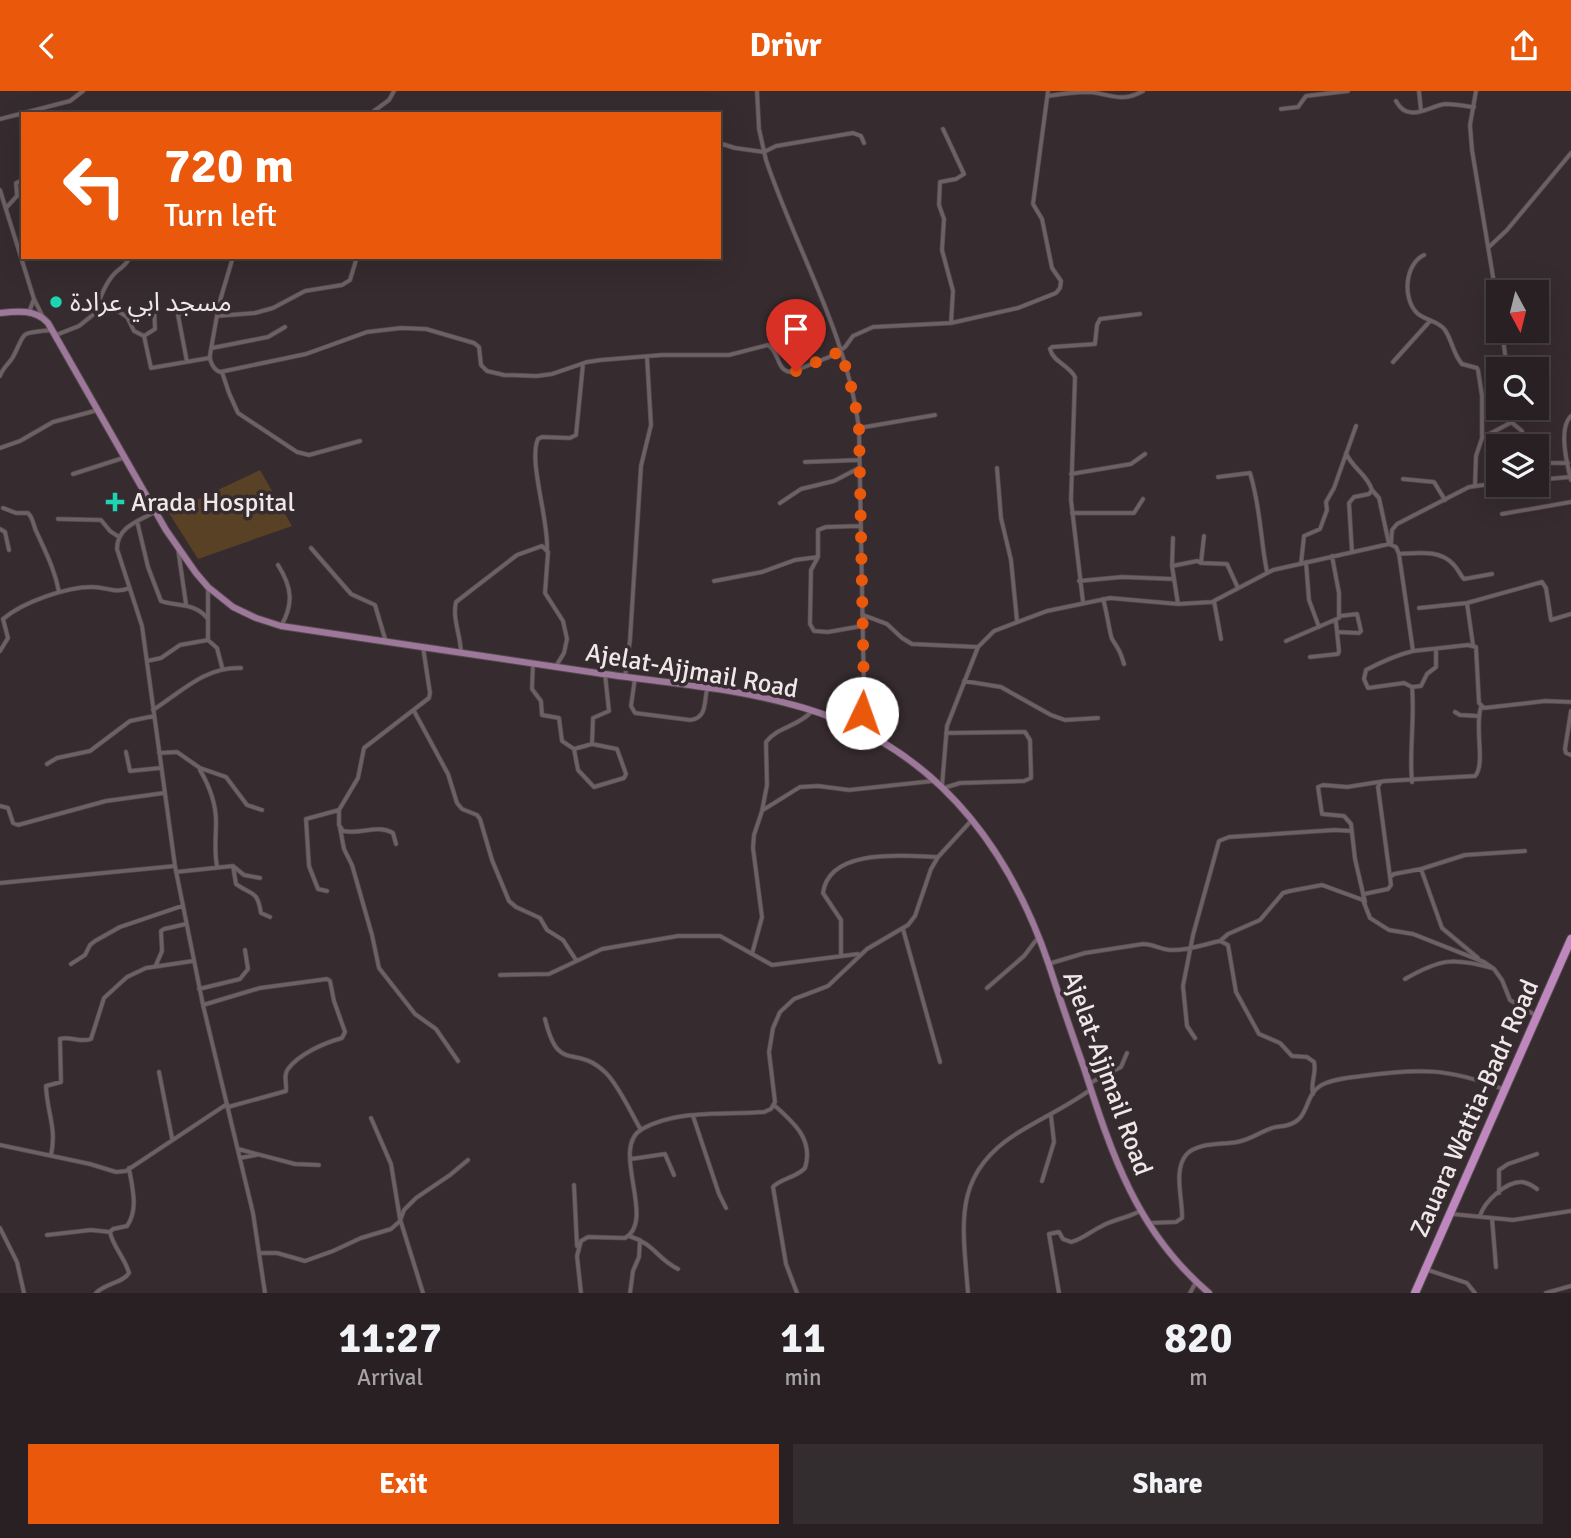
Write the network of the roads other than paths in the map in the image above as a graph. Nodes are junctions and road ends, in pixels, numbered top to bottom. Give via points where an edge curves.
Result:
1 (83, 91) edge
2 (394, 91) edge
3 (757, 91) edge
4 (1143, 91) edge
5 (1348, 91) edge
6 (1419, 91) edge
7 (1476, 91) edge
8 (1048, 94) edge
9 (1396, 101) dead end
10 (1474, 107) junction
11 (1281, 109) dead end
12 (1421, 111) junction
13 (27, 112) edge
14 (373, 112) edge
15 (21, 114) edge
16 (0, 119) edge
17 (943, 129) dead end
18 (721, 143) edge
19 (864, 143) dead end
20 (764, 152) junction
21 (1571, 153) edge
22 (21, 181) edge
23 (0, 190) edge
24 (6, 209) junction
25 (0, 211) edge
26 (1489, 247) junction
27 (1424, 255) dead end
28 (21, 257) edge
29 (22, 259) edge
30 (129, 259) edge
31 (232, 259) edge
32 (356, 259) edge
33 (1494, 280) edge
34 (34, 299) junction
35 (154, 303) dead end
36 (219, 304) junction
37 (29, 312) junction
38 (0, 313) edge
39 (94, 314) junction
40 (1140, 314) dead end
41 (218, 316) junction
42 (44, 318) junction
43 (1430, 321) junction
44 (951, 323) junction
45 (285, 327) dead end
46 (54, 332) junction
47 (144, 336) junction
48 (212, 348) junction
49 (841, 351) junction
50 (647, 357) junction
51 (209, 358) junction
52 (187, 362) junction
53 (1393, 362) dead end
54 (583, 364) junction
55 (222, 372) junction
56 (0, 376) edge
57 (98, 410) junction
58 (935, 415) dead end
59 (1571, 416) edge
60 (1511, 422) joint
61 (1356, 426) dead end
62 (859, 428) junction
63 (1523, 434) edge
64 (1482, 438) junction
65 (360, 441) dead end
66 (0, 448) edge
67 (1346, 451) junction
68 (1145, 454) dead end
69 (125, 458) junction
70 (859, 460) junction
71 (805, 461) dead end
72 (1549, 463) edge
73 (1568, 463) junction
74 (1354, 465) junction
75 (1342, 466) junction
76 (859, 468) junction
77 (997, 468) dead end
78 (73, 474) dead end
79 (1071, 474) junction
80 (1218, 477) dead end
81 (1570, 478) edge
82 (1403, 479) dead end
83 (1549, 479) edge
84 (1486, 484) edge
85 (1475, 485) junction
86 (1372, 490) junction
87 (1143, 499) dead end
88 (1444, 500) junction
89 (1571, 502) edge
90 (780, 503) dead end
91 (3, 508) dead end
92 (156, 511) junction
93 (1072, 513) junction
94 (1502, 514) dead end
95 (58, 519) dead end
96 (137, 521) junction
97 (860, 526) junction
98 (0, 529) edge
99 (1204, 536) dead end
100 (119, 537) junction
101 (1173, 538) dead end
102 (1390, 544) junction
103 (177, 547) junction
104 (311, 548) dead end
105 (547, 549) junction
106 (9, 550) dead end
107 (1352, 552) junction
108 (1399, 554) junction
109 (818, 557) junction
110 (1332, 557) junction
111 (1200, 563) junction
112 (1303, 563) junction
113 (278, 565) dead end
114 (1172, 566) junction
115 (1267, 572) junction
116 (1493, 574) dead end
117 (1173, 579) junction
118 (715, 581) dead end
119 (1079, 581) junction
120 (208, 587) junction
121 (130, 588) junction
122 (1238, 588) junction
123 (59, 592) junction
124 (1103, 599) junction
125 (1214, 601) junction
126 (1083, 602) junction
127 (1467, 603) junction
128 (1178, 604) junction
129 (187, 605) junction
130 (1419, 608) dead end
131 (1571, 614) edge
132 (862, 615) junction
133 (1340, 616) junction
134 (208, 619) junction
135 (1017, 621) junction
136 (1336, 622) junction
137 (281, 626) junction
138 (862, 626) junction
139 (1319, 627) junction
140 (1337, 632) junction
141 (1221, 639) dead end
142 (208, 641) junction
143 (1286, 641) dead end
144 (386, 642) junction
145 (1473, 645) junction
146 (423, 647) junction
147 (978, 647) junction
148 (1436, 648) junction
149 (0, 651) edge
150 (1413, 651) junction
151 (461, 653) junction
152 (1310, 657) dead end
153 (147, 661) junction
154 (533, 663) junction
155 (1124, 664) dead end
156 (556, 667) junction
157 (223, 668) junction
158 (241, 668) dead end
159 (605, 674) junction
160 (625, 677) junction
161 (635, 678) junction
162 (964, 681) junction
163 (1412, 687) junction
164 (707, 689) junction
165 (864, 694) junction
166 (1571, 702) edge
167 (1481, 707) junction
168 (153, 710) junction
169 (812, 710) junction
170 (414, 711) junction
171 (1455, 712) dead end
172 (1571, 712) edge
173 (862, 713) junction
174 (154, 716) junction
175 (1478, 716) junction
176 (1097, 718) dead end
177 (869, 719) junction
178 (851, 725) junction
179 (863, 731) junction
180 (946, 733) junction
181 (875, 738) junction
182 (592, 744) junction
183 (574, 749) junction
184 (126, 753) dead end
185 (159, 753) junction
186 (1571, 755) edge
187 (47, 764) dead end
188 (160, 768) junction
189 (200, 768) junction
190 (935, 781) junction
191 (1412, 782) junction
192 (1379, 785) junction
193 (943, 787) junction
194 (164, 793) junction
195 (0, 806) edge
196 (262, 810) dead end
197 (339, 810) junction
198 (762, 811) junction
199 (973, 819) junction
200 (340, 828) junction
201 (1352, 831) junction
202 (396, 844) dead end
203 (1525, 852) dead end
204 (938, 857) junction
205 (217, 866) junction
206 (233, 866) junction
207 (175, 869) junction
208 (1421, 869) junction
209 (1390, 877) junction
210 (260, 879) dead end
211 (0, 883) edge
212 (327, 891) dead end
213 (1363, 894) junction
214 (1365, 902) junction
215 (182, 906) junction
216 (270, 917) dead end
217 (186, 924) junction
218 (903, 929) junction
219 (1228, 934) junction
220 (1193, 935) junction
221 (1039, 937) junction
222 (1571, 939) edge
223 (1220, 941) junction
224 (1228, 945) junction
225 (1191, 947) junction
226 (1185, 948) junction
227 (245, 950) dead end
228 (752, 954) junction
229 (860, 954) junction
230 (841, 956) junction
231 (1479, 959) junction
232 (576, 960) junction
233 (193, 961) junction
234 (71, 964) dead end
235 (1048, 964) junction
236 (156, 966) junction
237 (1494, 969) junction
238 (500, 975) dead end
239 (1405, 979) dead end
240 (987, 988) dead end
241 (199, 989) junction
242 (202, 1005) junction
243 (1537, 1016) junction
244 (545, 1019) dead end
245 (1195, 1038) dead end
246 (1127, 1053) dead end
247 (458, 1061) dead end
248 (940, 1062) dead end
249 (159, 1072) dead end
250 (1089, 1087) junction
251 (1505, 1090) junction
252 (1313, 1094) junction
253 (774, 1105) junction
254 (227, 1106) junction
255 (693, 1116) junction
256 (1051, 1116) junction
257 (371, 1118) dead end
258 (641, 1129) junction
259 (172, 1138) junction
260 (0, 1145) edge
261 (238, 1149) junction
262 (258, 1154) junction
263 (1537, 1154) dead end
264 (51, 1155) junction
265 (239, 1158) junction
266 (631, 1159) junction
267 (468, 1160) dead end
268 (319, 1165) dead end
269 (129, 1168) junction
270 (674, 1175) dead end
271 (1042, 1181) dead end
272 (574, 1185) dead end
273 (1538, 1189) dead end
274 (1499, 1193) junction
275 (726, 1208) dead end
276 (1140, 1211) junction
277 (1571, 1211) edge
278 (1450, 1214) junction
279 (1480, 1216) junction
280 (1492, 1218) junction
281 (400, 1219) junction
282 (1147, 1223) junction
283 (1, 1230) edge
284 (110, 1232) junction
285 (47, 1235) dead end
286 (629, 1236) junction
287 (640, 1240) junction
288 (578, 1248) junction
289 (261, 1253) junction
290 (1496, 1267) dead end
291 (678, 1269) dead end
292 (1426, 1270) junction
293 (1196, 1282) junction
294 (1571, 1286) edge
295 (24, 1293) edge
296 (96, 1293) edge
297 (265, 1293) edge
298 (423, 1293) edge
299 (582, 1293) edge
300 (630, 1293) edge
301 (797, 1293) edge
302 (968, 1293) edge
303 (1059, 1293) edge
304 (1190, 1293) edge
305 (1209, 1293) edge
306 (1415, 1293) edge
307 (1475, 1293) edge
308 (1546, 1293) edge

1 - 13 street via 70,101
2 - 14 street
3 - 20 street
4 - 8 street via 1108,98 1089,92
5 - 11 street via 1306,96 1298,107
6 - 12 street
7 - 10 street
8 - 44 street via 1033,204 1042,219 1060,288 1018,308
9 - 12 street via 1403,111
10 - 12 street via 1448,104
10 - 26 street via 1472,150
15 - 16 street
17 - 44 street via 964,174 940,182 938,188 944,219 943,262 953,285
18 - 20 street
19 - 20 street via 853,132
20 - 49 street
21 - 26 street
22 - 24 street via 16,183 17,196
23 - 24 street
24 - 25 street
24 - 28 street
26 - 33 street
27 - 43 street via 1410,268 1408,284 1413,308
29 - 34 street
30 - 39 street via 115,272
31 - 36 street
32 - 41 street via 350,280 342,285 305,291 255,313
34 - 37 street
34 - 42 street
35 - 47 street via 155,329
36 - 41 street
36 - 52 street via 179,313
37 - 38 main road
37 - 42 main road
39 - 46 street via 79,326
39 - 47 street via 123,313 134,331
40 - 79 street via 1100,319 1095,344 1050,349 1075,377
41 - 48 street
42 - 46 main road, Ajelat-Ajjmail Road
43 - 53 street
43 - 64 street via 1445,330 1462,364 1477,367
44 - 49 street via 873,327 853,336
45 - 48 street via 268,337
46 - 56 street via 23,335
46 - 57 main road, Ajelat-Ajjmail Road
47 - 52 street via 151,368
48 - 51 street
49 - 50 street via 789,372 781,368 768,345 729,355
49 - 62 street
50 - 54 street
50 - 160 street via 651,425 638,490
51 - 52 street
51 - 55 street
54 - 55 street via 537,376 492,373 481,365 480,347 474,343 416,328 367,332 306,354
54 - 105 street via 576,435 542,437 534,449
55 - 65 street via 238,413 297,452 309,455
57 - 66 street via 54,422
57 - 69 main road, Ajelat-Ajjmail Road
58 - 62 street
59 - 73 street via 1564,427
60 - 63 street
60 - 64 street
61 - 67 street
62 - 70 street
64 - 85 street
67 - 74 street
67 - 75 street
68 - 79 street via 1131,464
69 - 78 street
69 - 92 main road, Ajelat-Ajjmail Road
70 - 71 street
70 - 76 street
72 - 73 street
73 - 81 street
74 - 75 street
74 - 86 street
75 - 112 street via 1320,529 1304,536
76 - 90 street via 834,481 801,489
76 - 97 street
77 - 135 street
79 - 93 street
80 - 115 street via 1250,474 1261,515
81 - 83 street
82 - 88 street via 1434,482
84 - 85 street
85 - 88 street
86 - 102 street via 1379,498
86 - 107 street via 1349,503
87 - 93 street via 1134,513
88 - 102 street via 1394,526
89 - 94 street
91 - 123 street via 32,517
92 - 96 street
92 - 103 main road, Ajelat-Ajjmail Road
93 - 119 street
95 - 100 street via 102,520
96 - 100 street
96 - 129 street via 159,598 163,603
97 - 109 street via 820,529
97 - 132 street
98 - 106 street
99 - 111 street
100 - 121 street via 119,556
101 - 114 street
102 - 107 street
102 - 108 street
103 - 120 main road, Ajelat-Ajjmail Road
103 - 129 street
104 - 144 street via 351,594 375,605
105 - 151 street via 538,546 524,551 456,603
105 - 156 street via 545,593 563,621 567,639
107 - 110 street
108 - 116 street via 1443,557 1464,579
108 - 150 street
109 - 118 street
109 - 138 street via 811,570 812,629 822,632
110 - 112 street
110 - 133 street
111 - 114 street
111 - 122 street via 1227,564
112 - 115 street
112 - 139 street
113 - 137 street via 291,596
114 - 117 street
115 - 122 street
117 - 119 street
117 - 128 street
119 - 126 street
120 - 134 street
120 - 137 main road, Ajelat-Ajjmail Road via 233,607
121 - 123 street
121 - 153 street
122 - 125 street
123 - 149 street via 4,617 8,638
124 - 126 street
124 - 128 street
124 - 155 street via 1111,636
125 - 128 street
125 - 141 street
126 - 135 street
127 - 130 street
127 - 131 street via 1542,582 1551,620
127 - 145 street
129 - 134 street
132 - 138 street
132 - 147 street via 887,624 912,643
133 - 136 street
133 - 140 street via 1357,614 1361,631
134 - 142 street
135 - 147 street via 988,634
136 - 139 street
136 - 140 street
137 - 144 main road, Ajelat-Ajjmail Road
138 - 165 street
139 - 143 street
140 - 152 street via 1338,654
142 - 153 street via 180,645
142 - 157 street via 217,648
144 - 146 main road, Ajelat-Ajjmail Road
145 - 148 street
145 - 167 street via 1478,652
146 - 151 main road, Ajelat-Ajjmail Road
146 - 170 street via 430,693
147 - 162 street
148 - 150 street
148 - 163 street via 1436,667 1422,685
150 - 163 street via 1396,655 1364,674 1369,688 1404,683
151 - 154 main road, Ajelat-Ajjmail Road
153 - 168 street
154 - 156 main road, Ajelat-Ajjmail Road
154 - 183 street via 533,689 541,701 542,715 559,718 562,741
156 - 159 main road, Ajelat-Ajjmail Road
157 - 158 street
157 - 168 street via 190,683
159 - 160 main road, Ajelat-Ajjmail Road
159 - 182 street via 610,711 593,718
160 - 161 main road, Ajelat-Ajjmail Road
161 - 164 main road, Ajelat-Ajjmail Road
161 - 164 street via 631,706 635,713 698,719
162 - 176 street via 1001,687 1065,720
162 - 180 street
163 - 191 street
164 - 169 main road, Ajelat-Ajjmail Road
165 - 173 street
165 - 177 street
166 - 167 street
167 - 175 street
168 - 174 street
169 - 178 main road, Ajelat-Ajjmail Road
169 - 198 street via 766,742
170 - 197 street via 364,748 358,778
170 - 232 street via 448,773 457,803 480,818 509,901 540,918
171 - 175 street
172 - 186 street via 1565,749
173 - 178 main road
173 - 179 street
174 - 185 street
174 - 187 street via 130,721 90,751
175 - 191 street via 1478,774
177 - 179 street
177 - 181 main road
178 - 179 main road, Ajelat-Ajjmail Road
179 - 181 main road, Ajelat-Ajjmail Road
180 - 193 street
180 - 193 street via 1025,732 1030,737 1031,773 1024,781
181 - 190 main road, Ajelat-Ajjmail Road
182 - 183 street
182 - 183 street via 617,749 624,778 594,787 578,770
184 - 188 street via 130,771
185 - 188 street
185 - 189 street via 177,752
188 - 194 street
189 - 196 street via 226,777 247,805
189 - 205 street via 214,798
190 - 193 main road, Ajelat-Ajjmail Road
190 - 198 street via 849,790 795,788
191 - 192 street
192 - 201 street via 1318,787 1320,813 1344,816
192 - 209 street
193 - 199 main road, Ajelat-Ajjmail Road
194 - 195 street via 106,801 18,825 8,808
194 - 207 street
197 - 200 street
197 - 212 street via 306,819 310,870 318,889
198 - 228 street via 753,848 762,925
199 - 204 street
199 - 221 main road, Ajelat-Ajjmail Road via 1010,874
200 - 202 street via 351,833 384,829 393,833
200 - 247 street via 379,968 415,1014 436,1029
201 - 213 street
201 - 220 street via 1221,839
203 - 208 street via 1465,855
204 - 218 street via 915,916
204 - 230 street via 877,856 830,874 823,893 841,920
205 - 206 street
205 - 207 street
206 - 210 street
206 - 216 street via 236,884 254,893 261,913
207 - 211 street
207 - 215 street
208 - 209 street
208 - 231 street via 1442,928
209 - 213 street via 1388,889
213 - 214 street
214 - 219 street via 1322,885 1290,891 1257,922
214 - 231 street via 1370,918 1389,930 1413,934
215 - 217 street
215 - 234 street via 120,927 92,943 85,955
217 - 233 street
217 - 236 street via 161,931 162,951
218 - 229 street
218 - 248 street
219 - 223 street
219 - 224 street
220 - 225 street
220 - 226 street
221 - 235 main road, Ajelat-Ajjmail Road
221 - 240 street
222 - 243 highway, Zauara Wattia-Badr Road
223 - 224 street
223 - 225 street
224 - 252 street via 1236,992 1259,1034 1280,1043 1292,1056 1314,1062
225 - 226 street
225 - 245 street via 1183,989 1187,1026
226 - 235 street via 1167,950 1143,944
227 - 241 street via 248,969 240,979
228 - 230 street via 772,965
228 - 232 street via 720,936 695,935 615,946
229 - 230 street
229 - 253 street via 834,982 788,1003 776,1018 769,1052
231 - 237 street
232 - 238 street via 549,974
233 - 236 street
233 - 241 street
235 - 250 main road, Ajelat-Ajjmail Road
236 - 264 street via 133,973 106,996 91,1039 60,1039 61,1082 46,1086 55,1134
237 - 239 street via 1446,961
237 - 243 street via 1510,1000
241 - 242 street
242 - 254 street
242 - 254 street via 260,988 327,979 345,1032 288,1069 286,1090
243 - 251 highway, Zauara Wattia-Badr Road
244 - 258 street via 557,1051 587,1059 605,1071
246 - 250 street via 1121,1067
249 - 259 street
250 - 256 street
250 - 276 main road, Ajelat-Ajjmail Road via 1118,1167
251 - 252 street via 1453,1073 1411,1070 1331,1082
251 - 278 highway, Zauara Wattia-Badr Road
252 - 282 street via 1303,1116 1293,1123 1188,1153 1180,1175 1181,1220
253 - 255 street via 764,1112
253 - 301 street via 801,1131 806,1145 807,1164 802,1171 773,1187 786,1263
254 - 259 street
254 - 261 street
255 - 258 street
255 - 275 street
256 - 271 street via 1054,1142
256 - 302 street via 998,1147 974,1175 965,1203
257 - 281 street via 391,1164
258 - 266 street via 632,1143
259 - 269 street
260 - 264 street
261 - 262 street
261 - 265 street
262 - 265 street
262 - 268 street
263 - 274 street via 1499,1170
264 - 269 street via 116,1172
265 - 289 street
266 - 270 street via 666,1154
266 - 286 street via 636,1223
267 - 281 street via 416,1198
269 - 284 street via 132,1216 127,1226
272 - 288 street
273 - 274 street via 1518,1182
274 - 279 street
276 - 282 main road, Ajelat-Ajjmail Road
276 - 303 street via 1071,1242 1059,1232 1049,1234
277 - 280 street via 1521,1219
278 - 279 street
278 - 292 highway, Zauara Wattia-Badr Road
279 - 280 street
280 - 290 street
281 - 289 street via 391,1229 305,1261
281 - 298 street
282 - 293 main road, Ajelat-Ajjmail Road
283 - 295 street via 17,1262
284 - 285 street
284 - 296 street via 129,1273
286 - 287 street
286 - 288 street via 585,1238
287 - 291 street
287 - 300 street
288 - 299 street
289 - 297 street
292 - 306 highway, Zauara Wattia-Badr Road
292 - 307 street via 1468,1283
293 - 304 street
293 - 305 main road, Ajelat-Ajjmail Road
294 - 308 street

